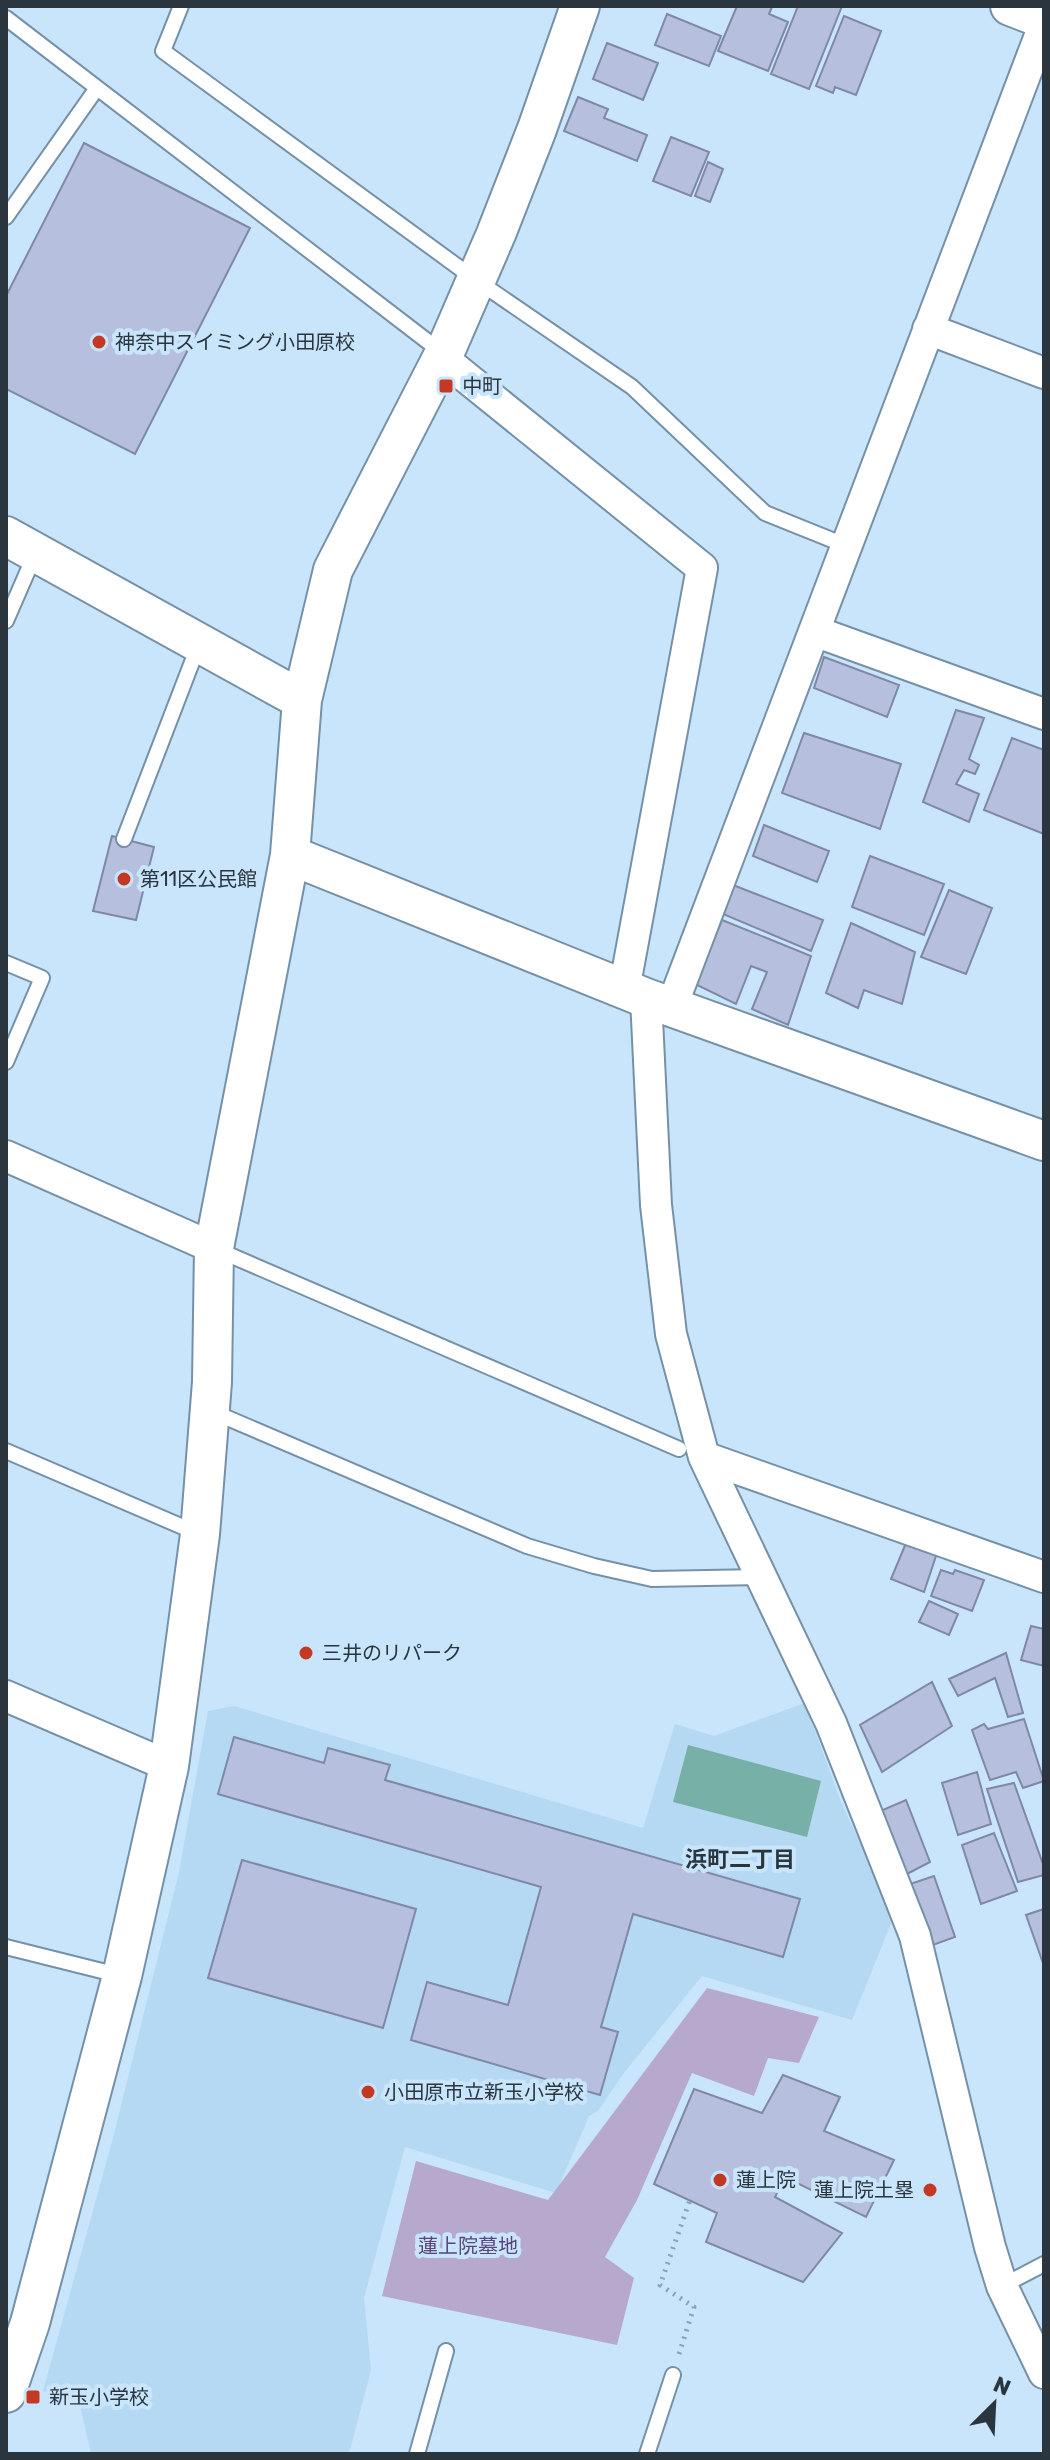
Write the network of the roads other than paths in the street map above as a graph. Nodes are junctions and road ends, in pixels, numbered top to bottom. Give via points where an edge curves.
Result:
1 (181, 6) edge
2 (580, 6) edge
3 (1010, 6) edge
4 (6, 18) edge
5 (1044, 19) edge
6 (1044, 25) edge
7 (97, 88) junction
8 (6, 217) edge
9 (476, 280) junction
10 (928, 329) junction
11 (443, 356) junction
12 (1044, 373) edge
13 (21, 544) edge
14 (847, 546) junction
15 (6, 621) edge
16 (814, 631) junction
17 (199, 643) junction
18 (302, 700) junction
19 (1044, 714) edge
20 (124, 839) dead end
21 (290, 855) junction
22 (6, 963) edge
23 (647, 998) junction
24 (6, 1062) edge
25 (1044, 1141) edge
26 (6, 1156) edge
27 (214, 1248) junction
28 (210, 1411) junction
29 (6, 1451) edge
30 (691, 1453) junction
31 (200, 1534) junction
32 (761, 1577) junction
33 (1044, 1577) edge
34 (6, 1696) edge
35 (169, 1766) junction
36 (6, 1947) edge
37 (122, 1976) junction
38 (1044, 2264) edge
39 (1002, 2286) junction
40 (446, 2351) dead end
41 (1044, 2373) edge
42 (673, 2375) road end
43 (6, 2393) edge
44 (417, 2454) edge
45 (647, 2454) edge

1 - 9 lane via 163,51
2 - 9 street
3 - 5 street
4 - 7 lane
6 - 10 street
7 - 8 lane
7 - 11 lane
9 - 11 street
9 - 14 lane via 632,387 765,513
10 - 12 street
10 - 14 street
11 - 18 street via 333,570
11 - 23 street via 702,568
13 - 15 lane
13 - 17 street
14 - 16 street
16 - 19 street
16 - 23 street
17 - 18 street
17 - 20 lane
18 - 21 street
21 - 23 street
21 - 27 street
22 - 24 lane via 42,978
23 - 25 street
23 - 30 street via 656,1205
26 - 27 street
27 - 28 street
27 - 30 lane
28 - 31 street
28 - 32 lane via 527,1546 652,1579
29 - 31 lane
30 - 32 street
30 - 33 street
31 - 35 street
32 - 39 street via 831,1723 915,1936
34 - 35 street
35 - 37 street
36 - 37 lane
37 - 43 street via 30,2323
38 - 39 lane
39 - 41 street
40 - 44 lane
42 - 45 lane

